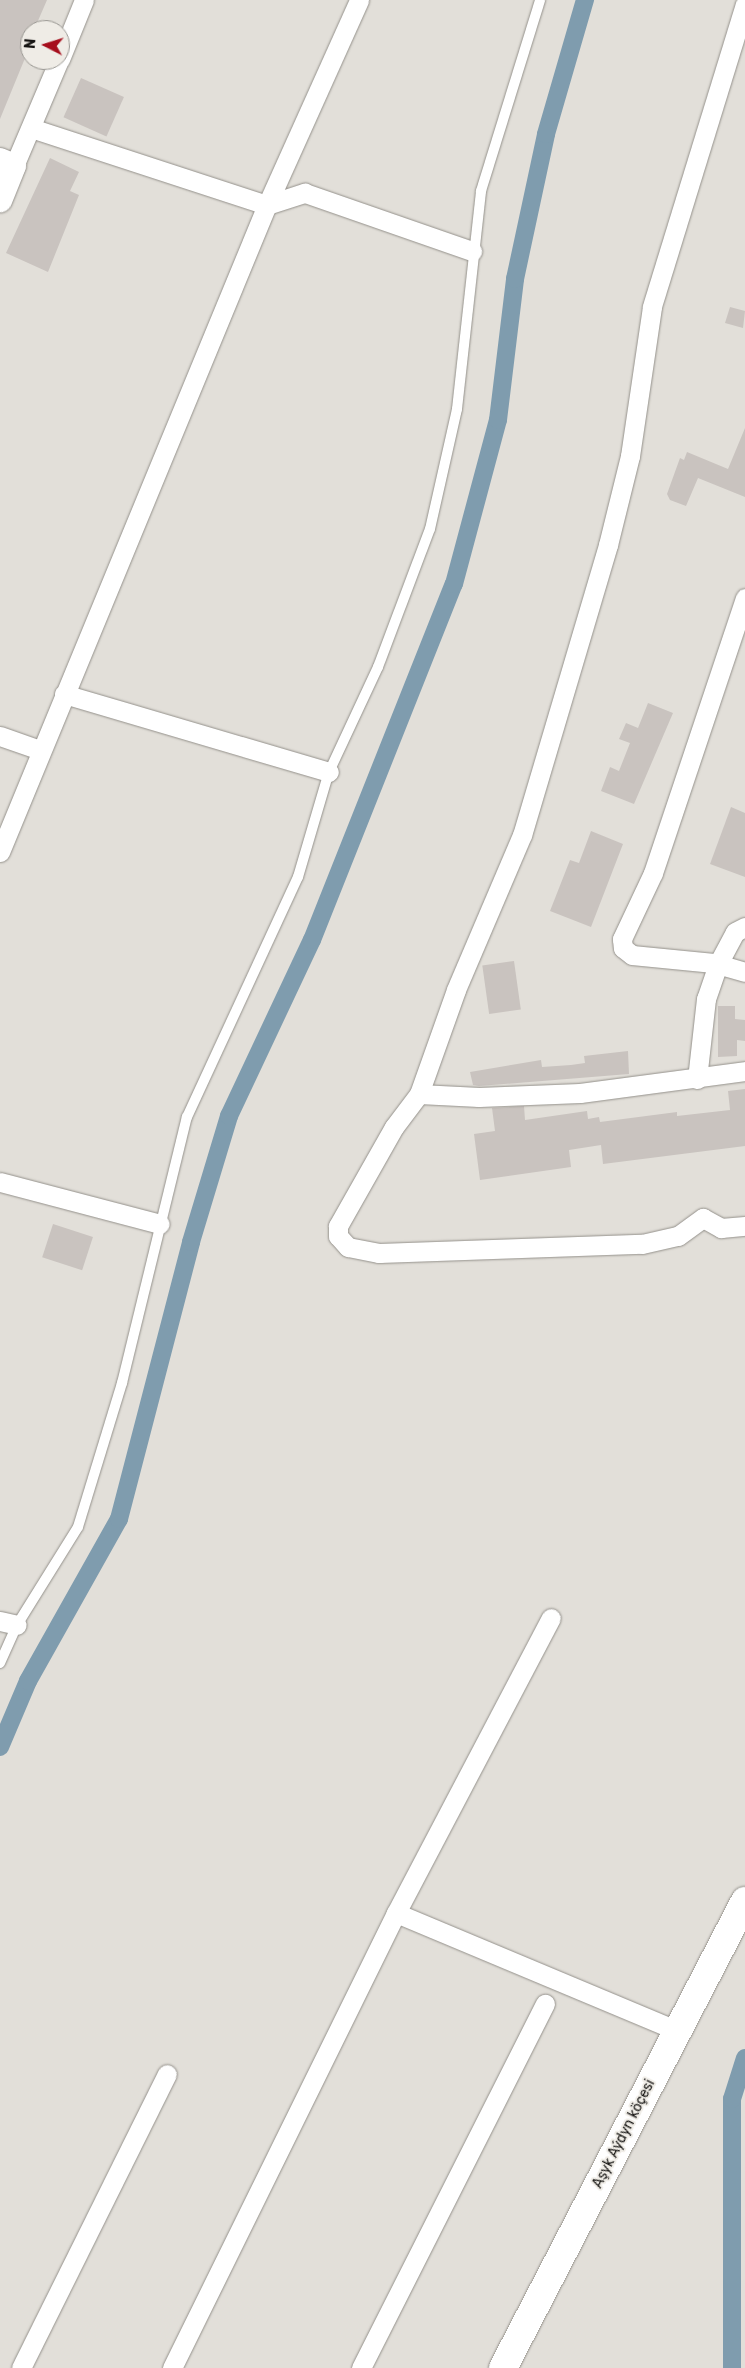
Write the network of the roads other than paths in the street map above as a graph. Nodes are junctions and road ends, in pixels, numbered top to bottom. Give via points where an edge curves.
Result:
1 (84, 0) edge
2 (359, 0) edge
3 (540, 0) edge
4 (745, 4) edge
5 (70, 34) edge
6 (55, 70) edge
7 (31, 128) junction
8 (7, 163) edge
9 (0, 200) edge
10 (267, 205) junction
11 (472, 251) junction
12 (745, 598) edge
13 (64, 694) junction
14 (0, 736) edge
15 (40, 750) junction
16 (329, 772) junction
17 (0, 852) edge
18 (745, 927) edge
19 (718, 964) junction
20 (745, 972) edge
21 (745, 1072) edge
22 (697, 1079) junction
23 (419, 1094) junction
24 (0, 1182) edge
25 (160, 1224) junction
26 (745, 1226) edge
27 (551, 1618) dead end
28 (8, 1623) edge
29 (0, 1663) edge
30 (745, 1901) edge
31 (396, 1913) junction
32 (545, 2004) dead end
33 (678, 2031) junction
34 (167, 2074) dead end
35 (21, 2368) edge
36 (172, 2368) edge
37 (361, 2368) edge
38 (503, 2368) edge

1 - 5 street
2 - 10 street
3 - 11 lane via 481,191
4 - 23 street via 652,307 630,456 571,674 522,835 456,990
6 - 7 street
7 - 8 street
7 - 10 street
8 - 9 street
10 - 11 street via 305,193
10 - 13 street
11 - 16 lane via 457,409 430,529 378,667
12 - 19 street via 653,873 622,939 623,948 632,954
13 - 15 street
13 - 16 street
14 - 15 street
15 - 17 street
16 - 25 lane via 298,877 187,1117
18 - 19 street via 735,932
19 - 20 street
19 - 22 street via 706,999
21 - 22 street
22 - 23 street via 580,1093 479,1097
23 - 26 street via 394,1127 338,1226 338,1236 348,1247 379,1253 447,1253 476,1248 642,1244 678,1236 704,1218 721,1228
24 - 25 street
25 - 28 lane via 122,1383 78,1527
27 - 31 street
28 - 29 lane
30 - 33 main road, Aşyk Aýdyn köçesi
31 - 33 street
31 - 36 street
32 - 37 street
33 - 38 main road, Aşyk Aýdyn köçesi
34 - 35 street

